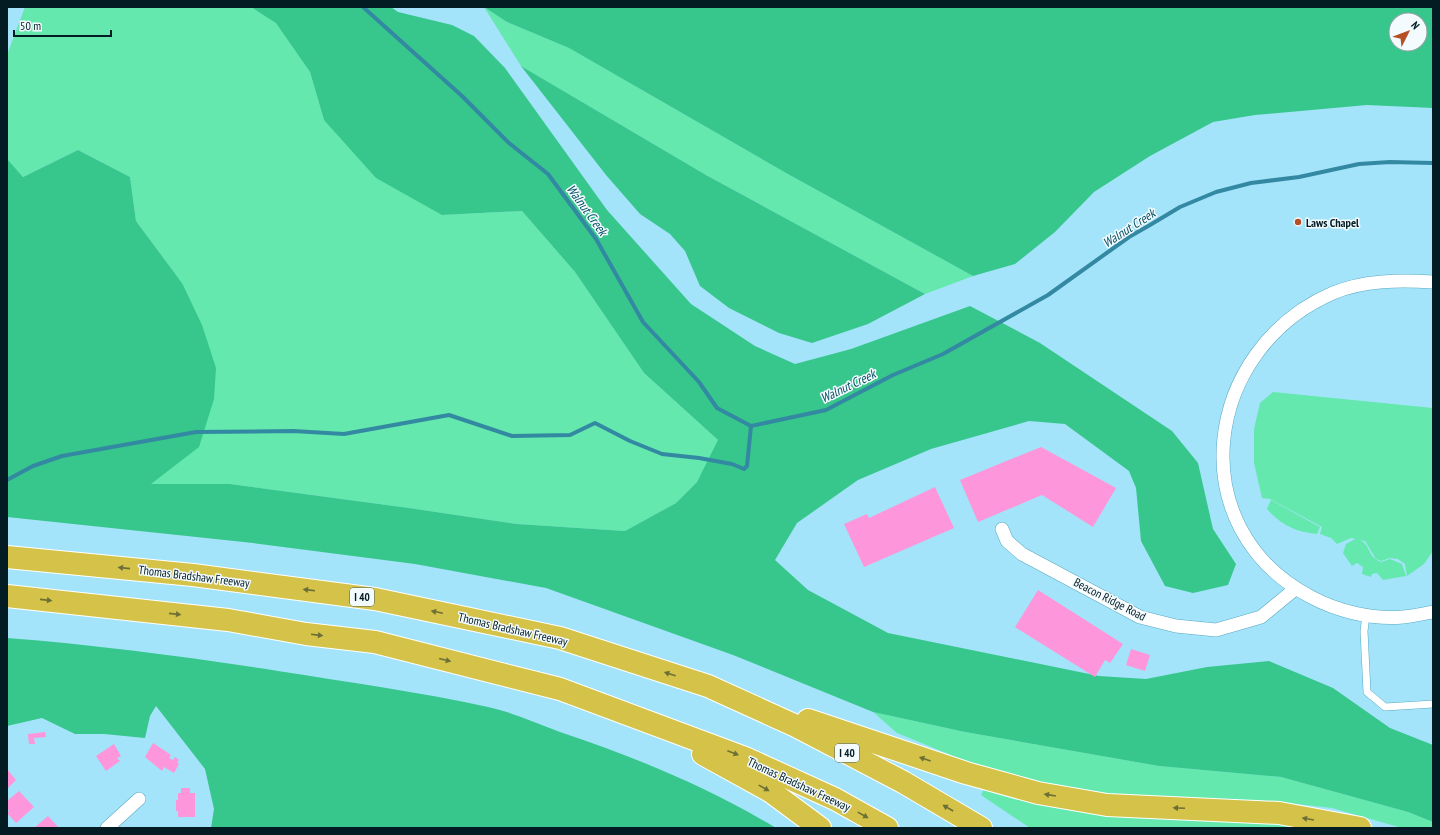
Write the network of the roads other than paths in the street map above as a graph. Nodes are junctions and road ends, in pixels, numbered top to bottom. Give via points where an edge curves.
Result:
1 (1433, 282) edge
2 (1002, 530) dead end
3 (7, 557) edge
4 (1295, 589) junction
5 (7, 596) edge
6 (1433, 612) edge
7 (1366, 616) junction
8 (708, 686) junction
9 (1433, 704) edge
10 (632, 714) junction
11 (139, 799) dead end
12 (107, 828) edge
13 (820, 828) edge
14 (887, 828) edge
15 (982, 828) edge
16 (1360, 828) edge

1 - 4 street via 1384,281 1334,292 1288,320 1258,351 1242,375 1225,426 1222,454 1226,488 1236,518 1252,547 1272,570
2 - 4 street, Beacon Ridge Road via 1007,541 1022,554 1140,617 1176,626 1216,630 1261,617
8 -> 3 highway, Thomas Bradshaw Freeway / I 40 via 560,638 375,599 192,575
4 - 7 street via 1326,606
5 -> 10 highway, Thomas Bradshaw Freeway via 228,620 306,634 375,642 560,689
6 - 7 street via 1402,617
7 - 9 lane via 1364,631 1367,692 1386,707
15 -> 8 highway, Thomas Bradshaw Freeway / I 40 via 903,782 796,726
16 -> 8 highway via 1279,813 1107,804 1038,794 966,773
10 -> 13 highway via 770,791
10 -> 14 highway, Thomas Bradshaw Freeway via 745,758 835,799
11 - 12 street

